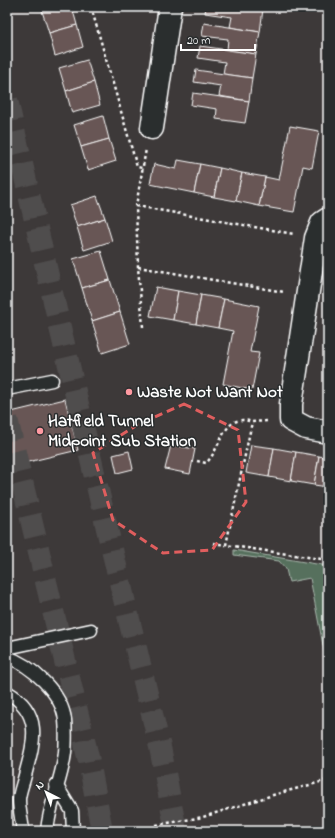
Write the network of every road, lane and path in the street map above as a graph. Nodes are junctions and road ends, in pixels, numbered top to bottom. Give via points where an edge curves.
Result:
1 (91, 7) edge
2 (170, 7) edge
3 (152, 128) joint
4 (142, 168) junction
5 (136, 206) junction
6 (328, 219) edge
7 (316, 238) junction
8 (138, 267) junction
9 (307, 296) junction
10 (143, 327) dead end
11 (52, 380) dead end
12 (7, 389) edge
13 (291, 420) junction
14 (252, 422) junction
15 (328, 432) edge
16 (197, 461) dead end
17 (213, 542) dead end
18 (226, 544) junction
19 (328, 560) edge
20 (91, 630) dead end
21 (7, 648) edge
22 (7, 657) edge
23 (7, 692) edge
24 (328, 780) edge
25 (56, 785) junction
26 (156, 825) dead end
27 (23, 831) edge
28 (47, 831) edge
29 (74, 831) edge

1 - 4 path via 137,167
2 - 3 street
3 - 4 path
4 - 5 path
5 - 7 path
5 - 8 path
6 - 7 street via 322,223
7 - 9 street
8 - 9 path
8 - 10 path
9 - 13 street via 291,404
11 - 12 lane
13 - 14 path
13 - 15 street via 306,428
14 - 16 path via 237,421 223,432 212,458 206,463
14 - 18 path
17 - 18 path
18 - 19 path
20 - 21 lane
22 - 25 lane via 31,669 57,697 65,718 64,759
23 - 27 lane via 24,705 34,725 32,748 18,800
24 - 26 path via 203,817
25 - 28 lane
25 - 29 lane via 72,811

